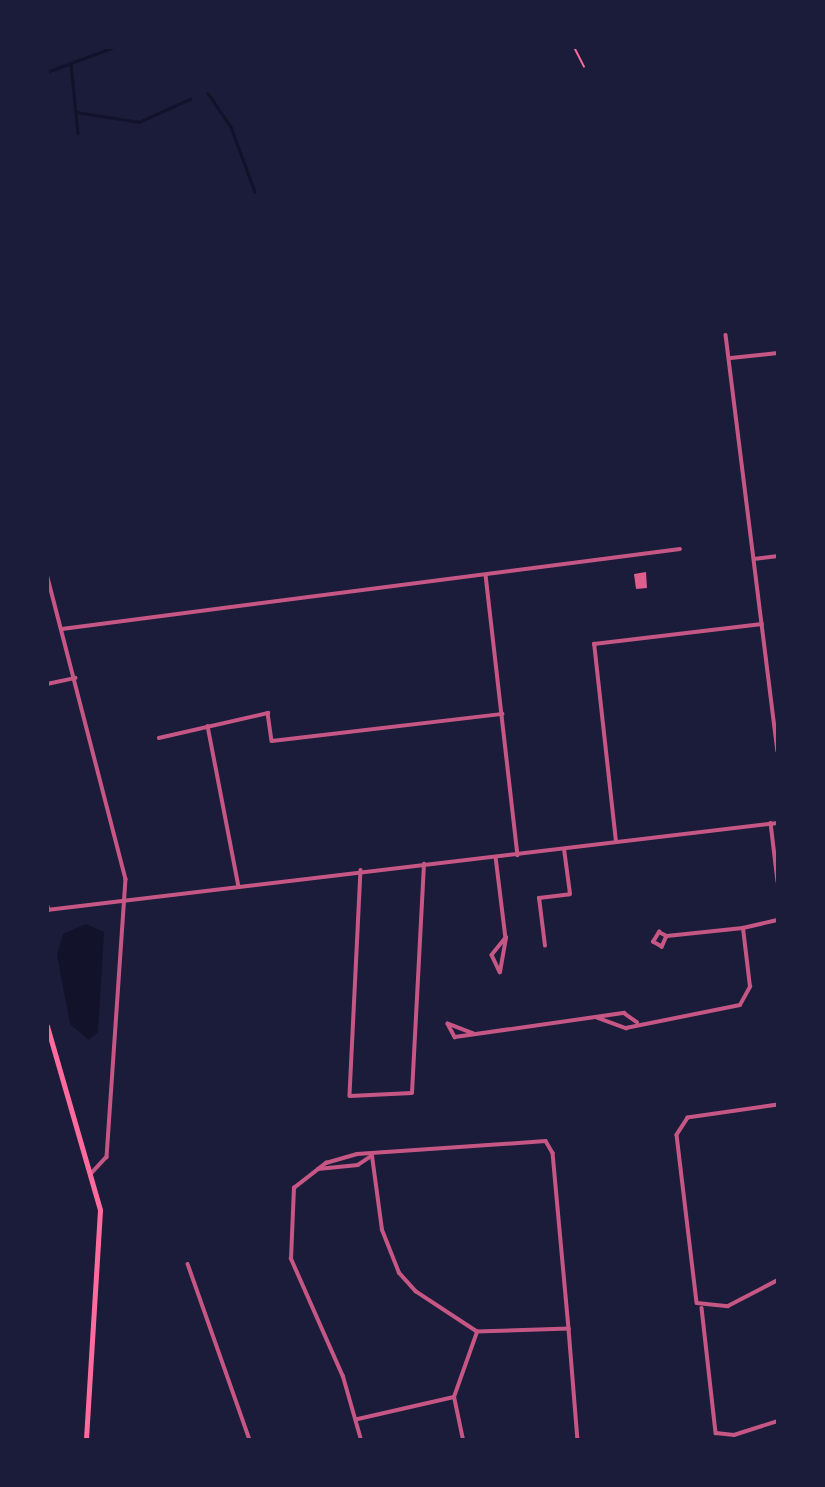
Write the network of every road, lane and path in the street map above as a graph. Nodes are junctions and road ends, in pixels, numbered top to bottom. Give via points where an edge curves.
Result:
1 (574, 47) edge
2 (584, 67) dead end
3 (726, 335) dead end
4 (778, 353) edge
5 (731, 358) junction
6 (680, 549) dead end
7 (778, 556) edge
8 (754, 559) junction
9 (47, 574) edge
10 (486, 575) junction
11 (762, 624) junction
12 (62, 629) junction
13 (75, 678) junction
14 (47, 684) edge
15 (502, 714) junction
16 (208, 726) junction
17 (159, 738) dead end
18 (778, 751) edge
19 (771, 823) junction
20 (778, 823) edge
21 (617, 842) junction
22 (564, 849) junction
23 (518, 855) junction
24 (496, 857) junction
25 (424, 864) junction
26 (361, 870) junction
27 (778, 882) edge
28 (239, 887) junction
29 (126, 901) junction
30 (47, 902) edge
31 (48, 910) edge
32 (778, 920) edge
33 (743, 928) junction
34 (667, 936) junction
35 (506, 938) junction
36 (545, 946) dead end
37 (598, 1018) junction
38 (639, 1022) junction
39 (47, 1026) edge
40 (474, 1034) junction
41 (778, 1105) edge
42 (372, 1156) junction
43 (316, 1169) junction
44 (91, 1174) junction
45 (187, 1264) dead end
46 (778, 1280) edge
47 (702, 1308) junction
48 (569, 1329) junction
49 (477, 1332) junction
50 (454, 1397) junction
51 (358, 1419) junction
52 (778, 1421) edge
53 (86, 1440) edge
54 (250, 1440) edge
55 (362, 1440) edge
56 (463, 1440) edge
57 (579, 1440) edge

1 - 2 path
3 - 5 street
4 - 5 street
5 - 8 street
6 - 10 street
7 - 8 street
8 - 11 street
9 - 12 street
10 - 12 street
10 - 15 street
11 - 18 street
11 - 21 street via 594,644
12 - 13 street
13 - 14 street
13 - 29 street via 124,868
15 - 16 street via 274,741 268,713
15 - 23 street
16 - 17 street
16 - 28 street
19 - 20 street
19 - 21 street
19 - 27 street
21 - 22 street
22 - 23 street
22 - 36 street via 570,894 539,898
23 - 24 street
24 - 25 street
24 - 35 street
25 - 26 street
25 - 26 street via 412,1093 350,1096
26 - 28 street
28 - 29 street
29 - 31 street
29 - 44 street via 107,1157
30 - 31 street
32 - 33 street
33 - 34 street
33 - 38 street via 750,987 746,1001
34 - 34 street via 654,934 653,942 662,947
35 - 35 street via 492,955 500,972 502,961
37 - 38 street via 624,1013
37 - 38 street via 618,1028
37 - 40 street
39 - 44 main road
40 - 40 street via 459,1023 448,1024 455,1037
41 - 47 street via 694,1116 678,1129 693,1293
42 - 43 street via 348,1156
42 - 43 street via 358,1166
42 - 48 street via 546,1140 553,1153
42 - 49 street via 382,1230 399,1273 440,1312
43 - 51 street via 299,1181 290,1200 291,1259
44 - 53 main road via 101,1221
45 - 54 street
46 - 47 street via 745,1300
47 - 52 street via 716,1433 734,1435
48 - 49 street
48 - 57 street
49 - 50 street
50 - 51 street
50 - 56 street
51 - 55 street

